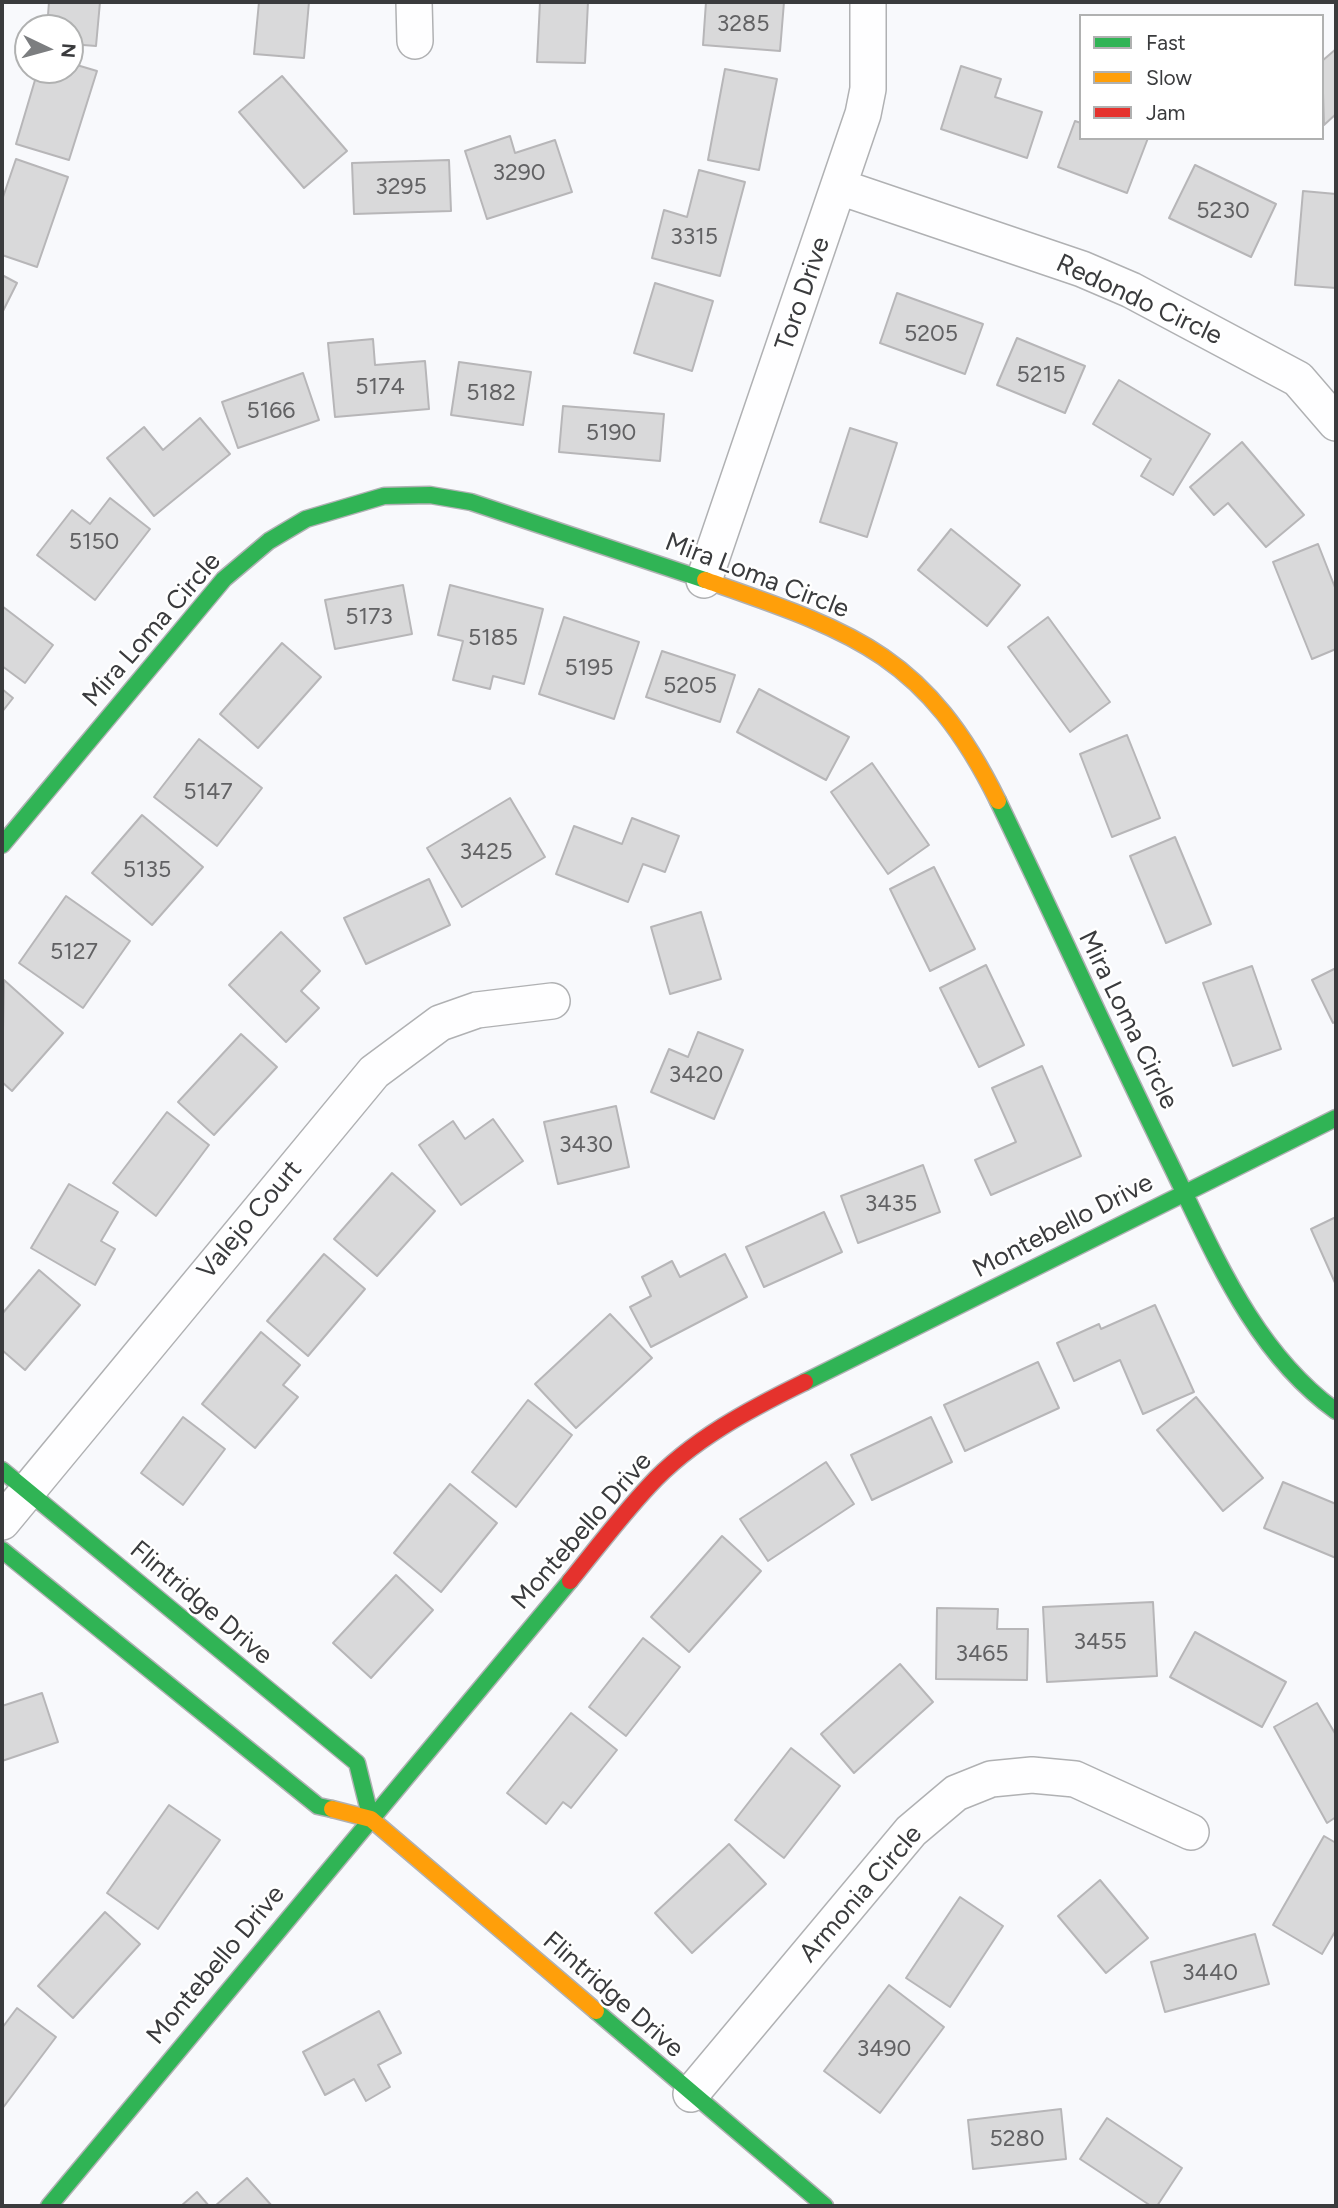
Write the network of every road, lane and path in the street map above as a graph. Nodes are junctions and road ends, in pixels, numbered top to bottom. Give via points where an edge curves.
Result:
1 (414, 2) edge
2 (868, 2) edge
3 (415, 41) dead end
4 (840, 187) junction
5 (1336, 423) edge
6 (704, 580) junction
7 (2, 845) edge
8 (552, 1001) dead end
9 (1336, 1118) edge
10 (1185, 1192) junction
11 (1336, 1410) edge
12 (14, 1480) edge
13 (2, 1522) edge
14 (2, 1550) edge
15 (370, 1819) junction
16 (1191, 1832) dead end
17 (691, 2094) junction
18 (49, 2206) edge
19 (825, 2206) edge

1 - 3 street
2 - 4 street, Toro Drive via 868,89
4 - 5 street, Redondo Circle via 1131,290 1298,379
4 - 6 street, Toro Drive
6 - 7 street, Mira Loma Circle via 471,502 430,495 383,496 306,519 269,541 224,579
6 - 10 street, Mira Loma Circle via 813,618 872,650 915,680 954,722 987,775
8 - 12 street, Valejo Court via 477,1010 440,1023 374,1072
9 - 10 street, Montebello Drive
10 - 11 street, Mira Loma Circle via 1239,1299 1268,1345 1293,1377
10 - 15 street, Montebello Drive via 763,1403 686,1451 650,1485
12 - 13 street, Valejo Court
12 - 15 street, Flintridge Drive via 357,1763
14 - 15 street, Flintridge Drive via 318,1806
15 - 17 street, Flintridge Drive
15 - 18 street, Montebello Drive
16 - 17 street, Armonia Circle via 1074,1779 1032,1775 990,1779 956,1793 911,1831
17 - 19 street, Flintridge Drive

